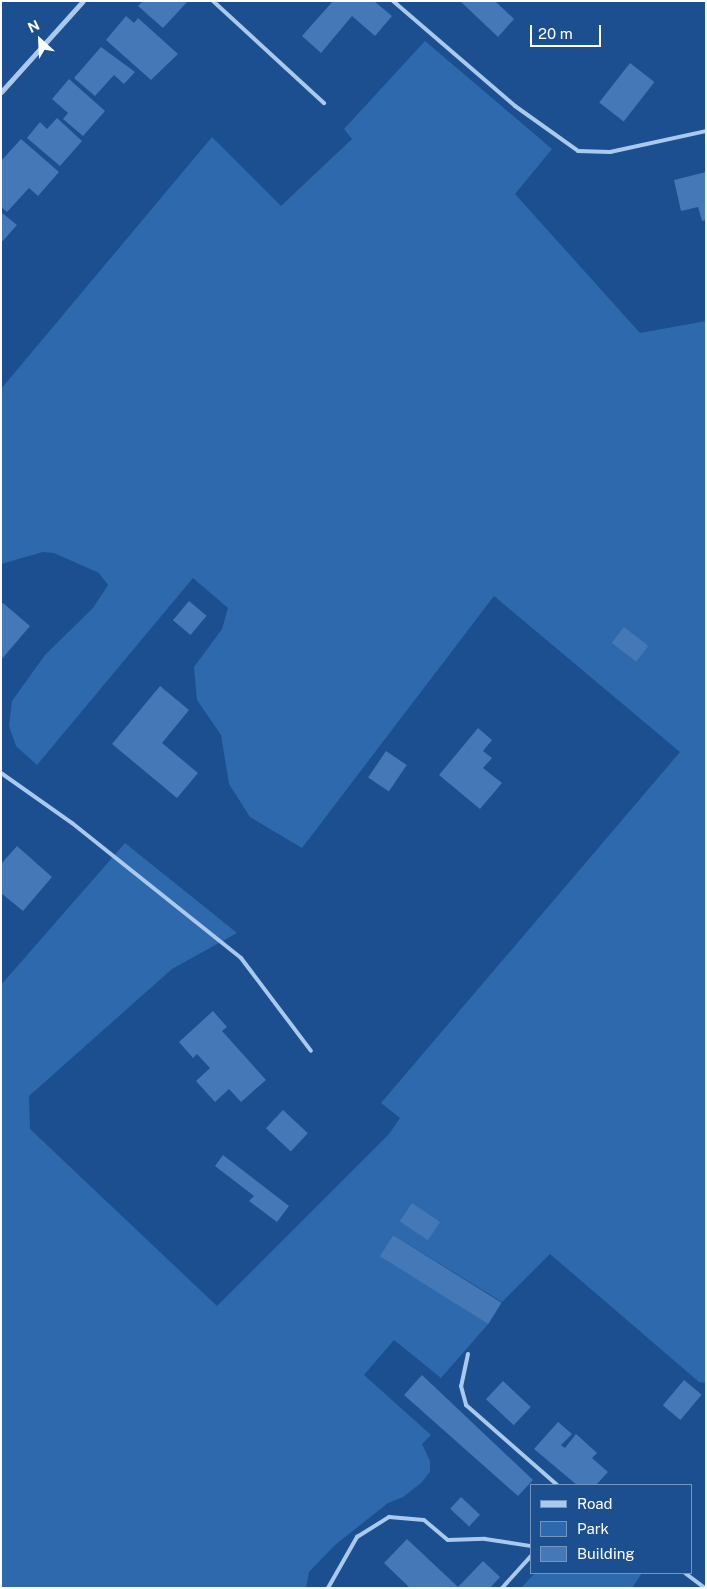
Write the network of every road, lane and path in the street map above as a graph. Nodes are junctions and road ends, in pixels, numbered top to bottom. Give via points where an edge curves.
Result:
1 (83, 1) edge
2 (212, 1) edge
3 (393, 1) edge
4 (1, 92) edge
5 (324, 103) dead end
6 (706, 131) edge
7 (1, 772) edge
8 (310, 1051) dead end
9 (468, 1354) dead end
10 (556, 1484) edge
11 (530, 1546) edge
12 (530, 1557) edge
13 (686, 1574) edge
14 (328, 1588) edge
15 (502, 1588) edge
16 (705, 1588) edge

1 - 4 street
2 - 5 lane
3 - 6 lane via 515,106 578,151 610,152
7 - 8 lane via 72,822 240,958
9 - 10 lane via 461,1386 466,1405
11 - 14 lane via 485,1539 448,1540 424,1520 389,1517 357,1538
12 - 15 lane
13 - 16 lane

